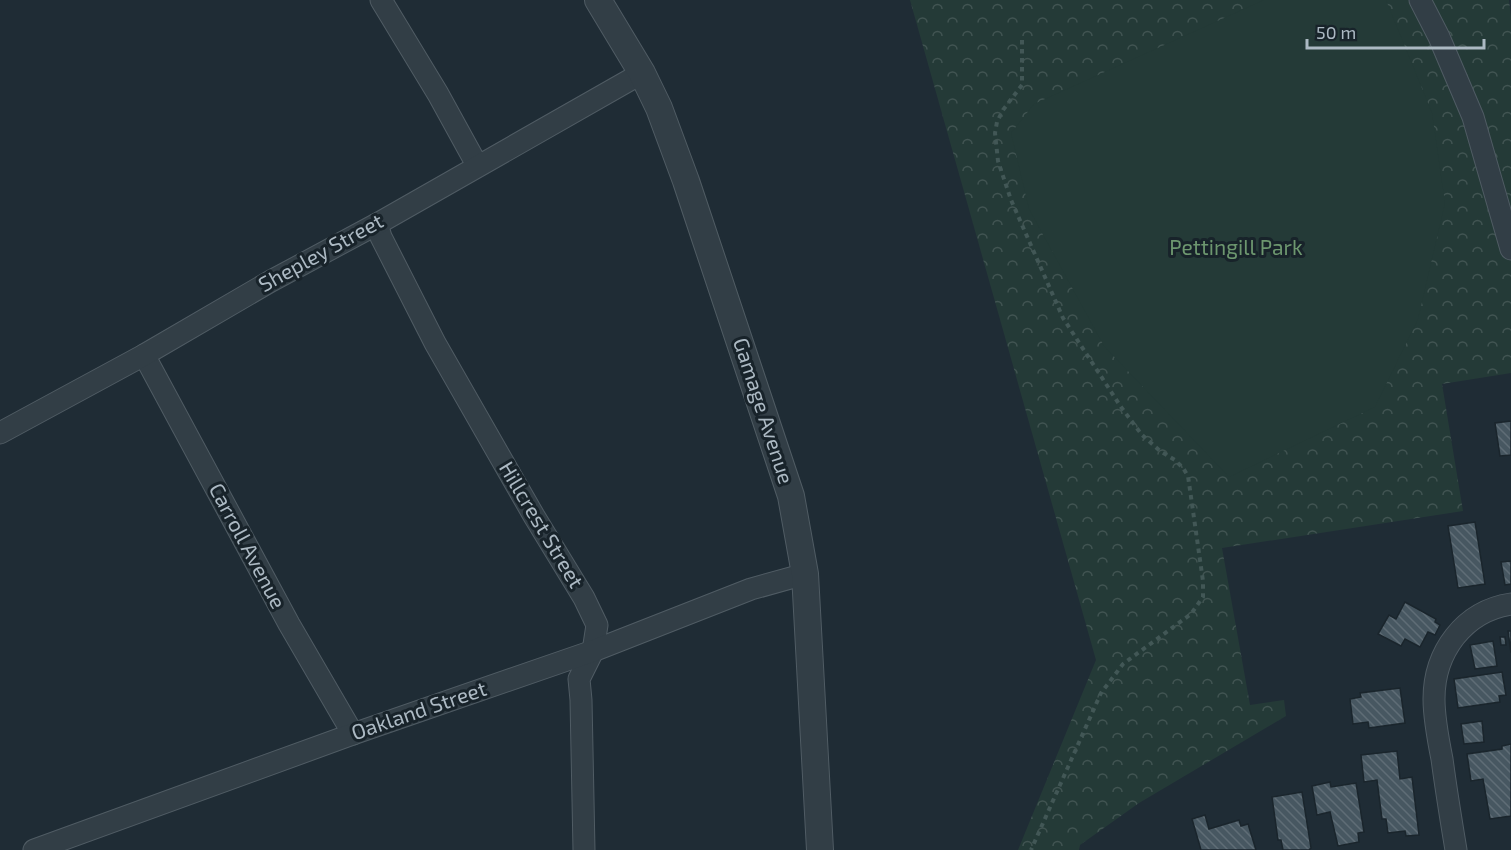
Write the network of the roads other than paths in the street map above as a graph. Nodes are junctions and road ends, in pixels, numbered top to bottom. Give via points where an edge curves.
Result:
1 (381, 0) edge
2 (598, 0) edge
3 (1420, 0) edge
4 (642, 73) junction
5 (477, 165) junction
6 (377, 224) junction
7 (1511, 249) edge
8 (144, 355) junction
9 (0, 433) edge
10 (805, 574) junction
11 (1511, 604) edge
12 (593, 651) junction
13 (353, 734) junction
14 (34, 850) edge
15 (584, 850) edge
16 (819, 850) edge
17 (1456, 850) edge

1 - 5 street
2 - 4 street, Gamage Avenue
3 - 7 street via 1473,117
4 - 5 street, Shepley Street
4 - 10 street, Gamage Avenue via 686,181 791,496
5 - 6 street, Shepley Street
6 - 8 street, Shepley Street via 271,280
6 - 12 street, Hillcrest Street via 435,343 584,597 597,625
8 - 9 street, Shepley Street
8 - 13 street, Carroll Avenue
10 - 12 street, Oakland Street via 751,589
10 - 16 street, Gamage Avenue
11 - 17 street via 1480,613 1466,622 1452,639 1439,672 1434,697 1436,722
12 - 13 street, Oakland Street
12 - 15 street, Hillcrest Street via 579,679
13 - 14 street, Oakland Street

